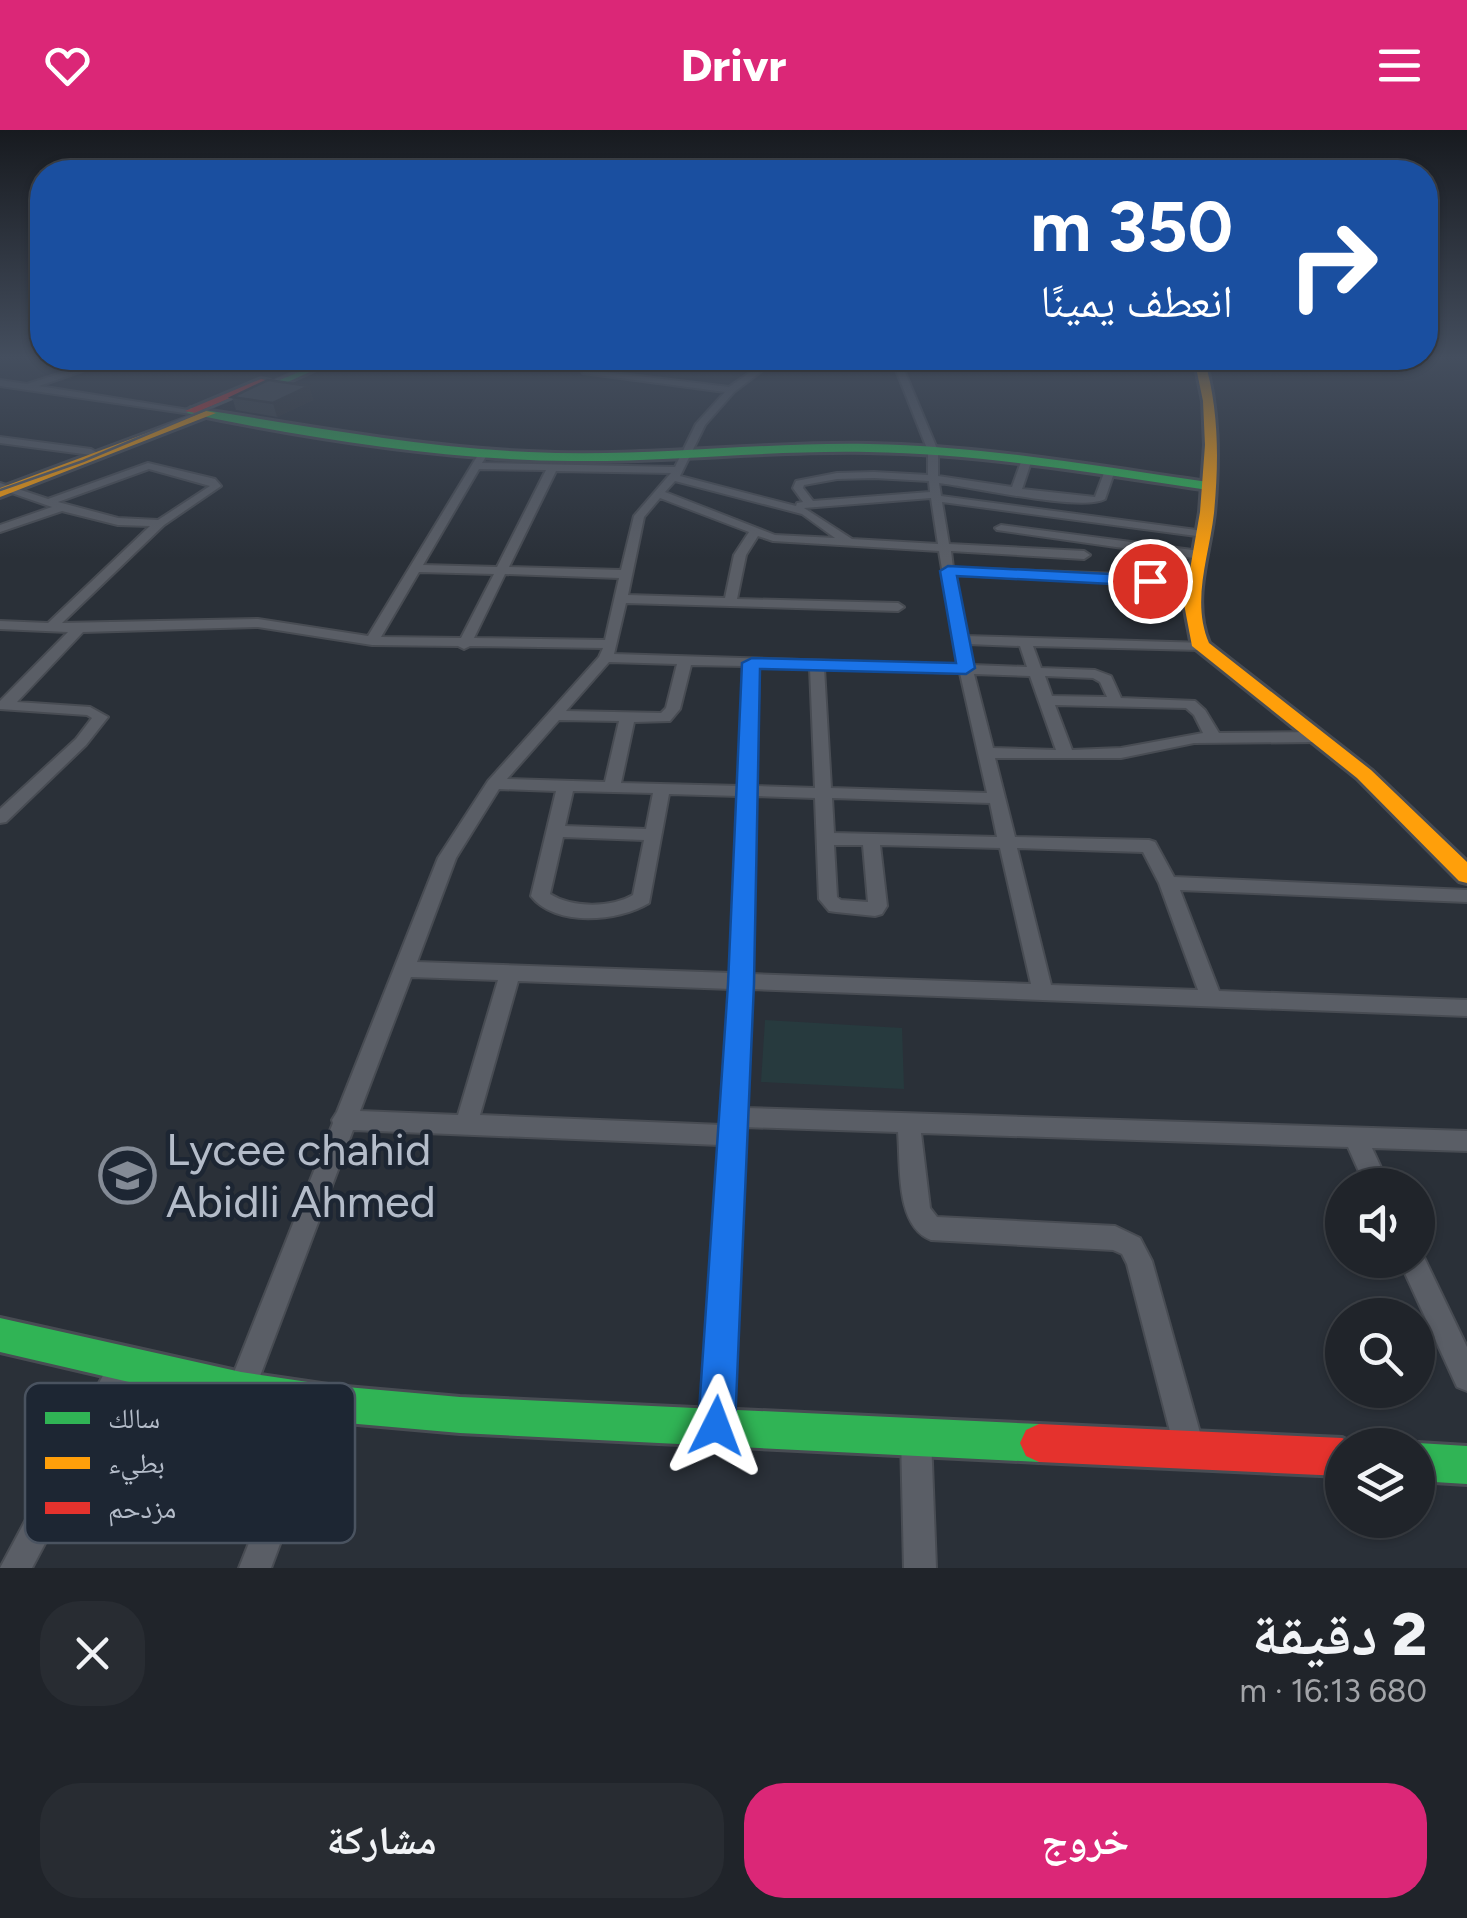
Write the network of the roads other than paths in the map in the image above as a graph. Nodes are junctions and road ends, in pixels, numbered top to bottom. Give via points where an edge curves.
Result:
1 (169, 424) edge
2 (171, 424) edge
3 (268, 424) edge
4 (701, 424) edge
5 (922, 424) edge
6 (1209, 424) edge
7 (0, 440) edge
8 (933, 451) junction
9 (91, 452) junction
10 (480, 459) junction
11 (1026, 462) junction
12 (552, 468) junction
13 (680, 468) junction
14 (1109, 473) junction
15 (932, 478) junction
16 (1208, 486) junction
17 (3, 488) edge
18 (1017, 490) junction
19 (657, 492) junction
20 (936, 497) junction
21 (46, 502) junction
22 (809, 504) junction
23 (999, 505) junction
24 (791, 507) junction
25 (60, 508) junction
26 (160, 523) junction
27 (1001, 528) junction
28 (0, 530) edge
29 (754, 533) junction
30 (1086, 539) junction
31 (850, 543) junction
32 (1202, 545) junction
33 (944, 548) junction
34 (1004, 551) junction
35 (1084, 555) junction
36 (413, 568) junction
37 (502, 570) junction
38 (948, 571) junction
39 (624, 574) junction
40 (1090, 576) junction
41 (1194, 588) junction
42 (621, 599) junction
43 (730, 602) junction
44 (898, 608) dead end
45 (0, 625) edge
46 (52, 627) junction
47 (79, 628) junction
48 (959, 640) junction
49 (372, 641) junction
50 (1025, 642) junction
51 (464, 644) junction
52 (1201, 646) junction
53 (608, 651) junction
54 (685, 661) junction
55 (752, 663) junction
56 (817, 664) junction
57 (966, 668) junction
58 (1036, 671) junction
59 (1047, 700) junction
60 (1116, 702) junction
61 (3, 705) edge
62 (556, 714) junction
63 (628, 718) junction
64 (1317, 737) junction
65 (1213, 738) junction
66 (988, 754) junction
67 (1066, 755) junction
68 (494, 784) junction
69 (566, 785) junction
70 (612, 787) junction
71 (662, 788) junction
72 (748, 791) junction
73 (825, 794) junction
74 (998, 798) junction
75 (0, 800) edge
76 (19, 800) junction
77 (0, 818) edge
78 (556, 831) junction
79 (654, 835) junction
80 (825, 839) junction
81 (870, 839) junction
82 (1010, 841) junction
83 (1467, 875) edge
84 (1168, 883) junction
85 (1467, 896) edge
86 (402, 970) junction
87 (510, 974) junction
88 (741, 984) junction
89 (1043, 992) junction
90 (1212, 997) junction
91 (1467, 1008) edge
92 (343, 1120) junction
93 (466, 1124) junction
94 (733, 1126) junction
95 (909, 1126) junction
96 (1356, 1140) junction
97 (1467, 1141) edge
98 (1369, 1168) edge
99 (1420, 1278) edge
100 (0, 1334) edge
101 (124, 1366) junction
102 (1467, 1378) edge
103 (115, 1383) edge
104 (207, 1383) edge
105 (244, 1383) edge
106 (355, 1405) edge
107 (716, 1426) junction
108 (916, 1436) junction
109 (1188, 1447) junction
110 (1325, 1456) edge
111 (1435, 1463) edge
112 (1467, 1466) edge
113 (28, 1543) edge
114 (265, 1543) edge
115 (15, 1568) edge
116 (255, 1568) edge
117 (920, 1568) edge

1 - 9 street
2 - 17 street
3 - 10 street
4 - 13 street
5 - 8 street
6 - 16 street
7 - 9 street
8 - 11 street
8 - 13 street via 837,448
8 - 15 street
9 - 17 street
10 - 12 street
10 - 13 street via 590,458
10 - 36 street
11 - 14 street
11 - 18 street
12 - 13 street
12 - 37 street
13 - 19 street
13 - 24 street
14 - 16 street
14 - 18 street via 1096,500
15 - 18 street
15 - 20 street
15 - 22 street via 805,482 798,488
16 - 32 street
17 - 21 street
19 - 29 street
19 - 39 street via 639,516
20 - 22 street
20 - 23 street
20 - 33 street
21 - 25 street
21 - 26 street via 148,466 214,484
22 - 24 street
23 - 27 street
23 - 32 street
24 - 31 street via 824,521
25 - 26 street via 108,522
25 - 28 street
26 - 46 street
27 - 30 street
27 - 34 street
29 - 31 street
29 - 43 street via 740,554
30 - 32 street
30 - 35 street
31 - 33 street
32 - 41 street
33 - 34 street
33 - 38 street
34 - 35 street
35 - 40 street
36 - 37 street
36 - 49 street
37 - 39 street
37 - 51 street
38 - 40 street
38 - 48 street
39 - 42 street
40 - 41 street
41 - 52 street via 1190,626
42 - 43 street
42 - 53 street
43 - 44 street
45 - 46 street
46 - 47 street
47 - 49 street via 258,623
47 - 61 street
48 - 50 street
48 - 57 street
49 - 51 street
50 - 52 street
50 - 58 street
51 - 53 street
52 - 64 street
53 - 54 street
53 - 62 street
54 - 55 street
54 - 63 street via 671,713
55 - 56 street
55 - 72 street
56 - 57 street
56 - 73 street
57 - 58 street
57 - 66 street
58 - 59 street
58 - 60 street via 1102,676
59 - 60 street
59 - 67 street
60 - 65 street via 1190,704
61 - 76 street via 102,714
62 - 63 street
62 - 68 street
63 - 70 street
64 - 65 street
64 - 83 street via 1401,806
65 - 67 street
66 - 67 street
66 - 74 street
68 - 69 street
68 - 86 street via 446,858
69 - 70 street
69 - 78 street
70 - 71 street
71 - 72 street
71 - 79 street
72 - 73 street
72 - 88 street
73 - 74 street
73 - 80 street
74 - 82 street
75 - 76 street
76 - 77 street
78 - 79 street
78 - 79 street via 540,896 566,908 618,910 638,902
80 - 81 street
80 - 81 street via 829,902 864,910 878,906
81 - 82 street
82 - 84 street via 1141,843 1154,850
82 - 89 street
84 - 85 street
84 - 90 street
86 - 87 street
86 - 92 street
87 - 88 street
87 - 93 street
88 - 89 street
88 - 94 street
89 - 90 street
90 - 91 street
92 - 93 street
92 - 105 street
93 - 94 street
94 - 95 street
94 - 107 street
95 - 96 street
95 - 109 street via 918,1212 932,1228 1115,1238 1132,1246
96 - 97 street
96 - 98 street
99 - 102 street
100 - 101 street
101 - 103 street
101 - 104 street
106 - 107 street
107 - 108 street
108 - 109 street
108 - 117 street
109 - 110 street
111 - 112 street
113 - 115 street
114 - 116 street

